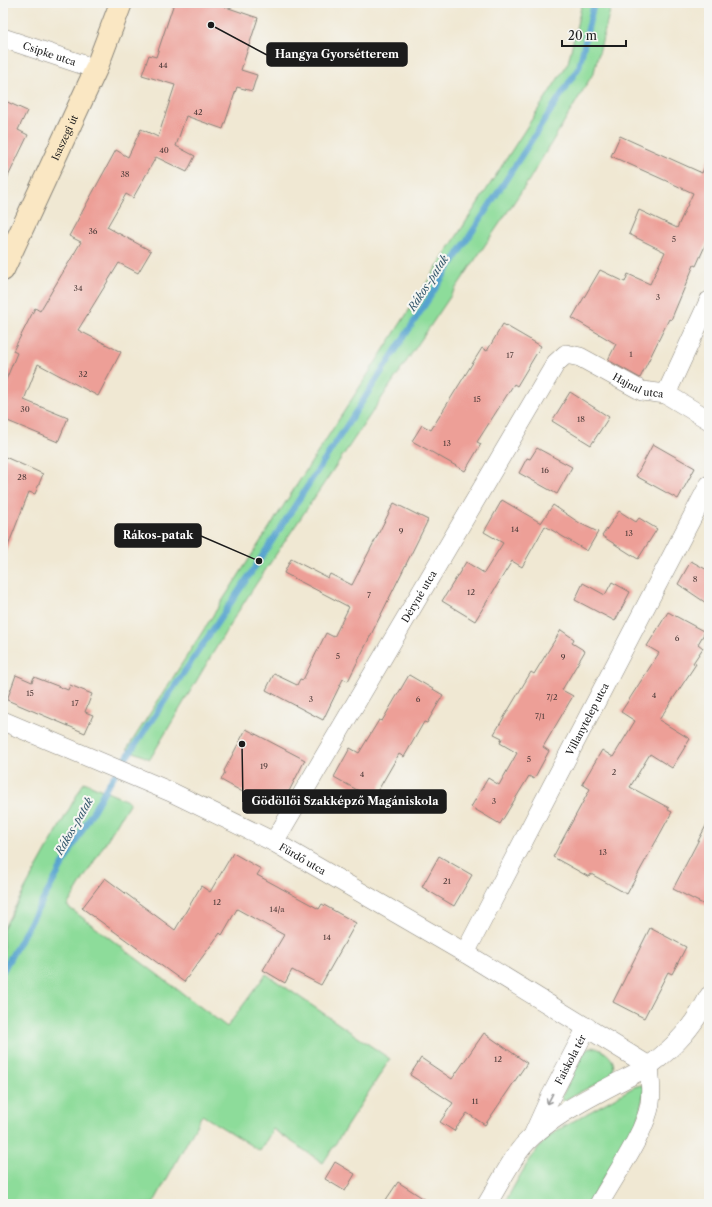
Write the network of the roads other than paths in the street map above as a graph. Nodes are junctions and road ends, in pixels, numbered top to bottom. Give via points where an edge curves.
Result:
1 (121, 3) edge
2 (3, 38) edge
3 (96, 68) junction
4 (3, 270) edge
5 (709, 301) edge
6 (566, 354) joint
7 (666, 394) junction
8 (709, 420) edge
9 (709, 485) edge
10 (3, 721) edge
11 (274, 842) junction
12 (465, 953) junction
13 (709, 996) edge
14 (587, 1027) junction
15 (649, 1066) junction
16 (532, 1137) junction
17 (487, 1204) edge
18 (599, 1204) edge

1 - 3 main road, Isaszegi út
2 - 3 street, Csipke utca
3 - 4 main road, Isaszegi út
5 - 7 street
6 - 7 street, Hajnal utca via 580,357 642,391
6 - 11 street, Déryné utca via 556,363
7 - 8 street, Hajnal utca
9 - 12 street, Villanytelep utca
10 - 11 street, Fürdő utca via 133,775
11 - 12 street, Fürdő utca
12 - 14 street, Fürdő utca
13 - 15 street via 694,1024 675,1046
14 - 15 street, Faiskola tér
14 -> 16 street, Faiskola tér
15 - 16 street, Faiskola tér via 559,1116
15 - 18 street via 651,1097 647,1116
16 - 17 street, Faiskola tér via 516,1157

